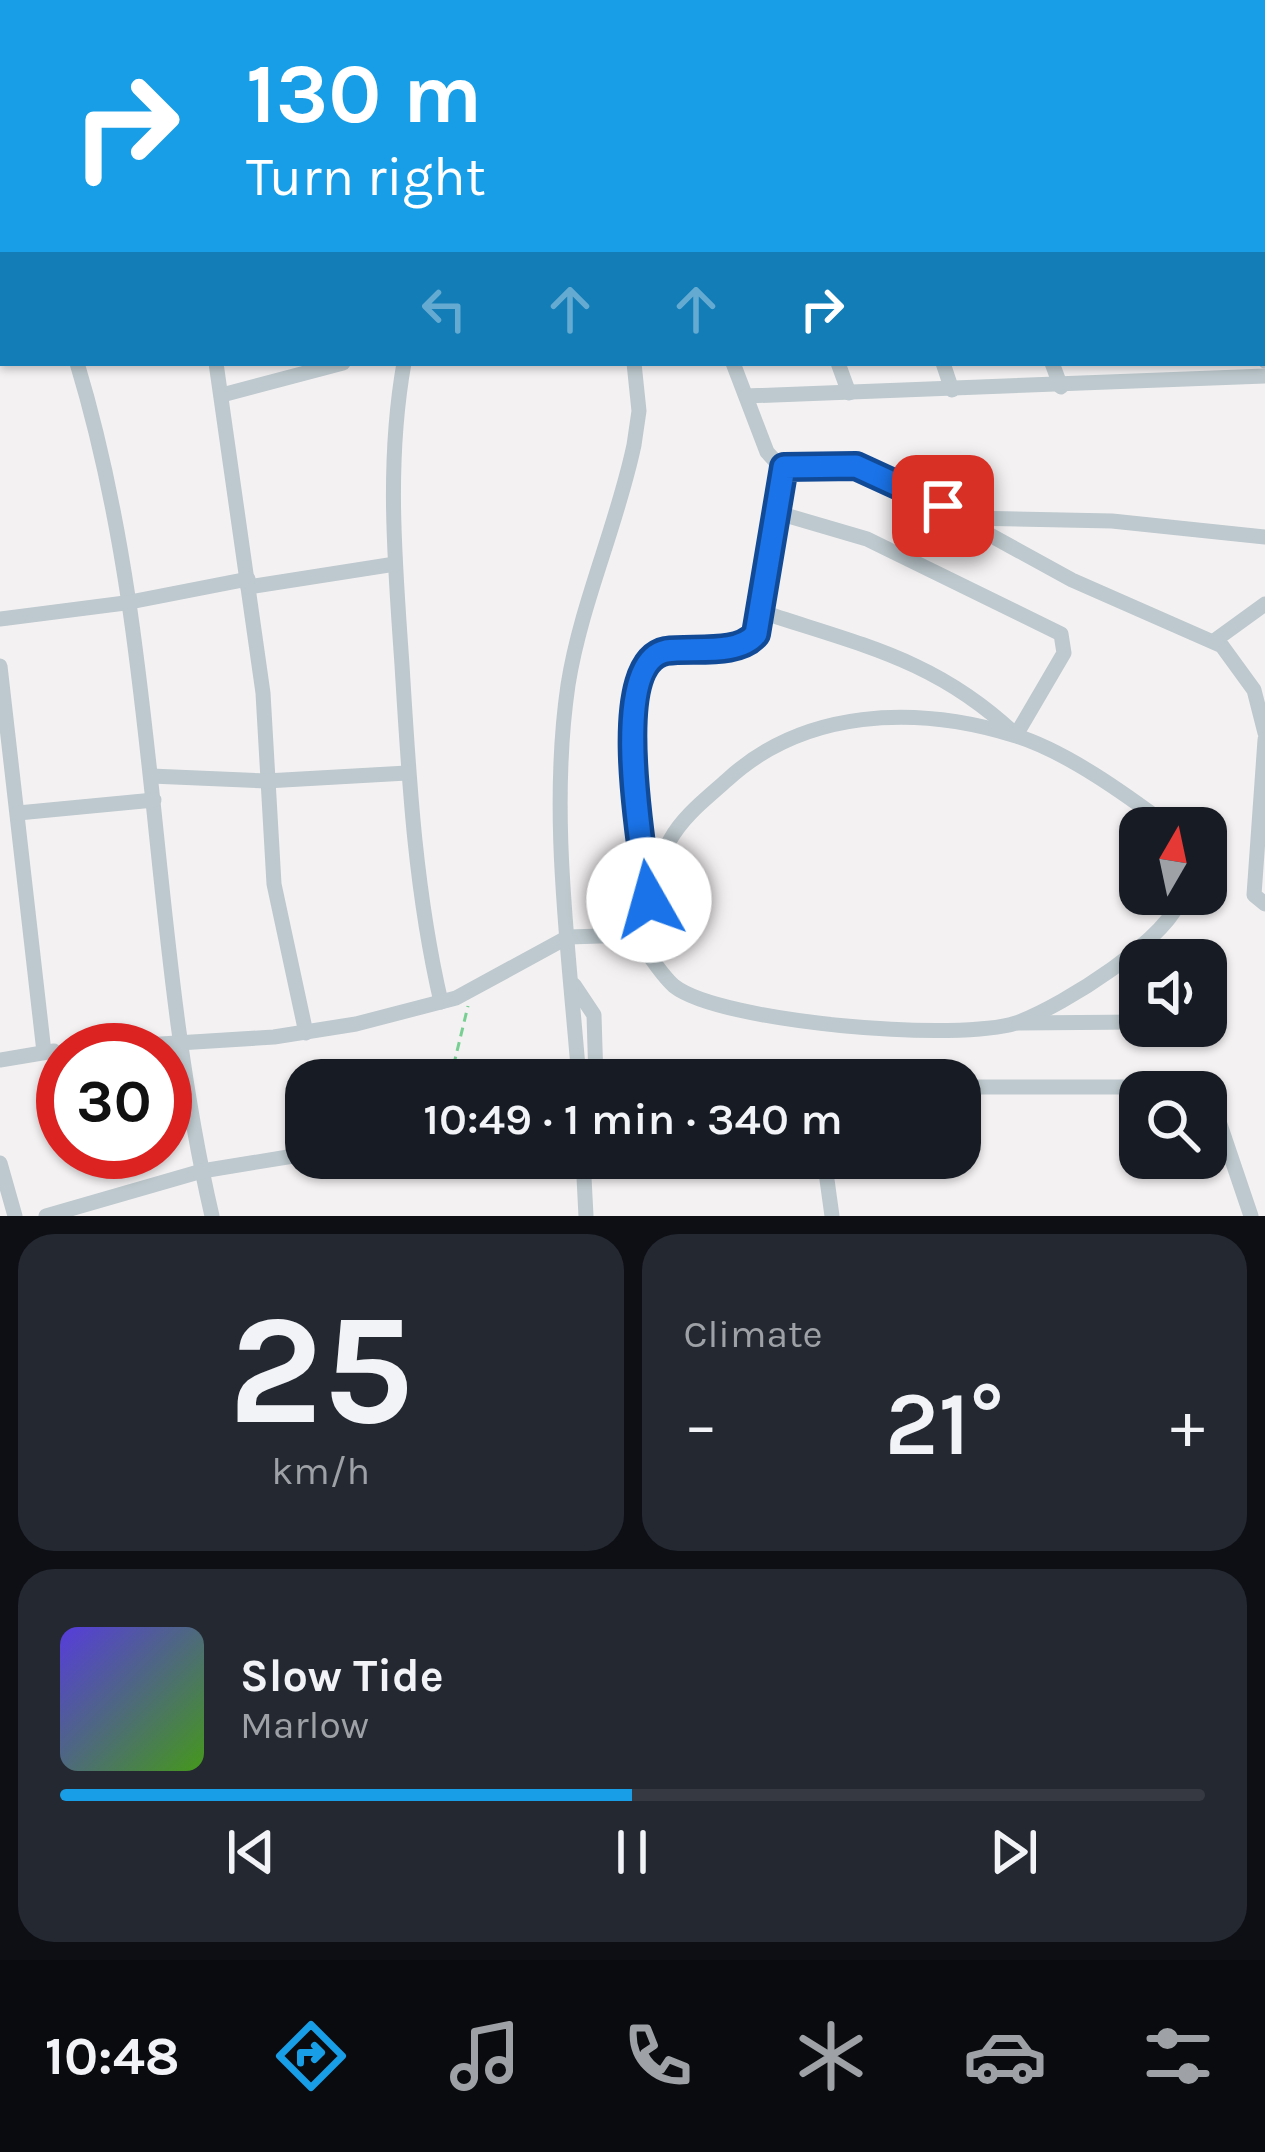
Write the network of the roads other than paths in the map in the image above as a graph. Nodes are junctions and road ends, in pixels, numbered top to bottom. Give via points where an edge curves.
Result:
1 (78, 366) edge
2 (217, 366) edge
3 (332, 366) edge
4 (403, 366) edge
5 (634, 366) edge
6 (734, 366) edge
7 (839, 366) edge
8 (944, 366) edge
9 (1053, 366) edge
10 (1161, 366) edge
11 (1265, 376) edge
12 (1167, 382) junction
13 (1061, 386) junction
14 (952, 390) junction
15 (849, 393) junction
16 (222, 395) junction
17 (746, 396) junction
18 (784, 467) junction
19 (775, 512) junction
20 (964, 518) junction
21 (1265, 537) edge
22 (395, 564) junction
23 (248, 583) junction
24 (125, 603) junction
25 (1265, 604) edge
26 (759, 611) junction
27 (0, 619) edge
28 (1214, 641) junction
29 (0, 666) edge
30 (1265, 726) edge
31 (1016, 735) junction
32 (407, 773) junction
33 (151, 776) junction
34 (266, 781) junction
35 (1264, 798) edge
36 (154, 800) junction
37 (1143, 807) edge
38 (18, 813) junction
39 (649, 900) junction
40 (1265, 904) edge
41 (1170, 915) edge
42 (634, 935) junction
43 (568, 937) junction
44 (572, 983) junction
45 (441, 1002) junction
46 (1119, 1022) edge
47 (41, 1023) edge
48 (177, 1023) edge
49 (1016, 1023) junction
50 (307, 1033) junction
51 (192, 1042) edge
52 (36, 1053) edge
53 (577, 1059) edge
54 (595, 1059) edge
55 (0, 1060) edge
56 (981, 1087) edge
57 (192, 1115) edge
58 (285, 1157) edge
59 (0, 1163) edge
60 (202, 1171) junction
61 (584, 1179) edge
62 (827, 1179) edge
63 (15, 1216) edge
64 (46, 1216) edge
65 (212, 1216) edge
66 (586, 1216) edge
67 (832, 1216) edge
68 (1251, 1216) edge

1 - 24 street
2 - 16 street
3 - 16 street
4 - 22 street via 393,426
5 - 43 street via 634,445 566,706
6 - 17 street
7 - 15 street
8 - 14 street
9 - 13 street
10 - 12 street
11 - 12 street
12 - 13 street
13 - 14 street
14 - 15 street
15 - 17 street
16 - 23 street
17 - 18 street via 767,452
18 - 19 street
18 - 20 street via 865,469
19 - 26 street
19 - 31 street via 867,539 1060,634 1064,652
20 - 21 street via 1112,521
20 - 28 street via 1072,580
22 - 23 street
22 - 32 street
23 - 24 street
23 - 34 street
24 - 27 street
24 - 33 street
25 - 28 street
26 - 31 street via 925,666 975,696
26 - 39 street via 751,641 660,652 643,668 634,692 635,794
28 - 30 street via 1240,664
29 - 38 street
30 - 35 street
31 - 37 street
31 - 39 street via 877,717 789,736 759,751 686,818
32 - 34 street
32 - 45 street via 418,888
33 - 34 street
33 - 36 street
34 - 50 street via 277,902
35 - 40 street via 1254,896
36 - 38 street
36 - 48 street
38 - 47 street
39 - 42 street
41 - 49 street via 1118,964
42 - 43 street
42 - 49 street via 674,986 759,1016 888,1028
43 - 44 street
43 - 45 street
44 - 53 street
44 - 54 street via 594,1015
45 - 50 street
46 - 49 street
50 - 51 street
52 - 55 street
56 - 68 street via 1195,1084 1211,1098
57 - 60 street
58 - 60 street
59 - 63 street
60 - 64 street
60 - 65 street
61 - 66 street
62 - 67 street

